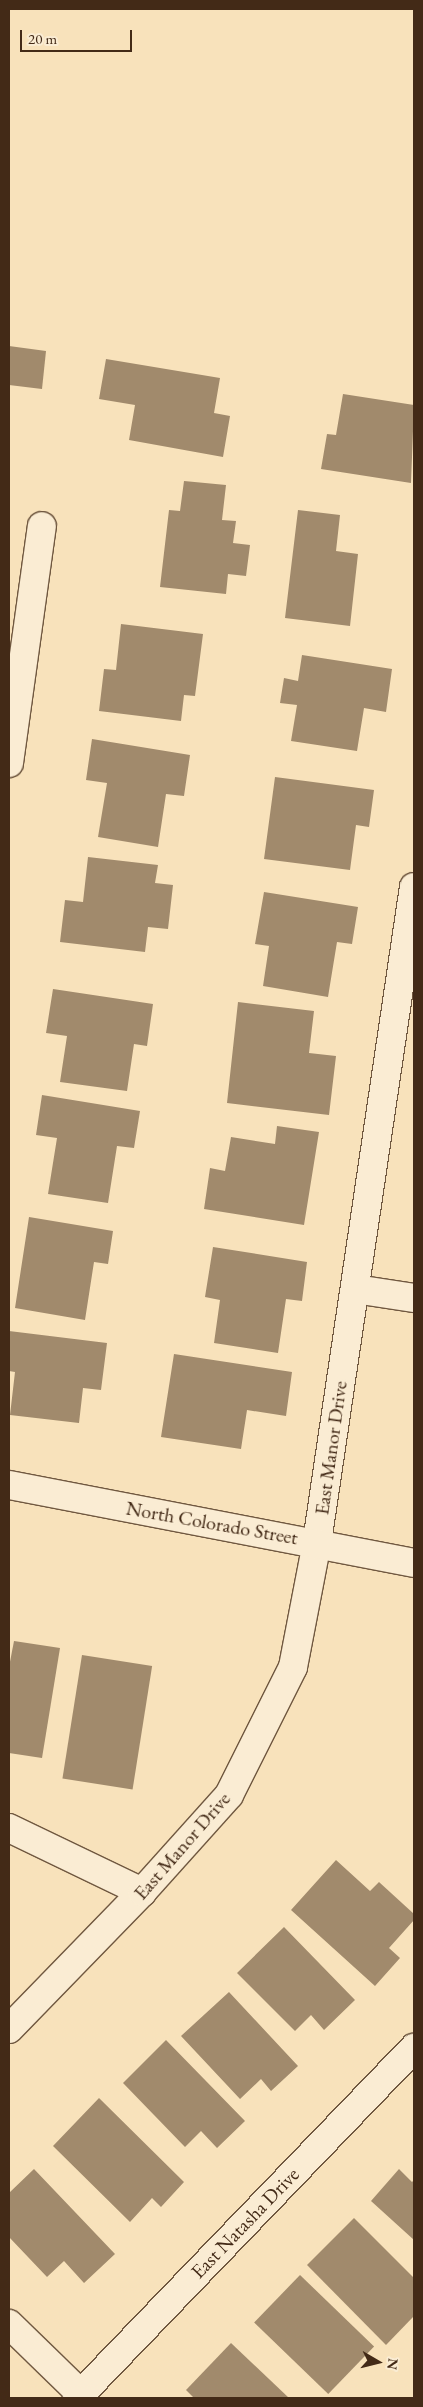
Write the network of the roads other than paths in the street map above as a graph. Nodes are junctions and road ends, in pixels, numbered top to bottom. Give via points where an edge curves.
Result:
1 (42, 526) dead end
2 (9, 762) edge
3 (414, 887) edge
4 (355, 1289) junction
5 (414, 1298) edge
6 (9, 1486) edge
7 (317, 1542) junction
8 (414, 1563) edge
9 (9, 1828) edge
10 (142, 1892) junction
11 (9, 2029) edge
12 (414, 2048) edge
13 (9, 2324) edge
14 (78, 2396) edge

1 - 2 street
3 - 4 street, East Manor Drive
4 - 5 street
4 - 7 street, East Manor Drive
6 - 7 street, North Colorado Street
7 - 8 street, North Colorado Street
7 - 10 street, East Manor Drive via 293,1666 234,1786
9 - 10 street
10 - 11 street, East Manor Drive
12 - 14 street, East Natasha Drive
13 - 14 street

